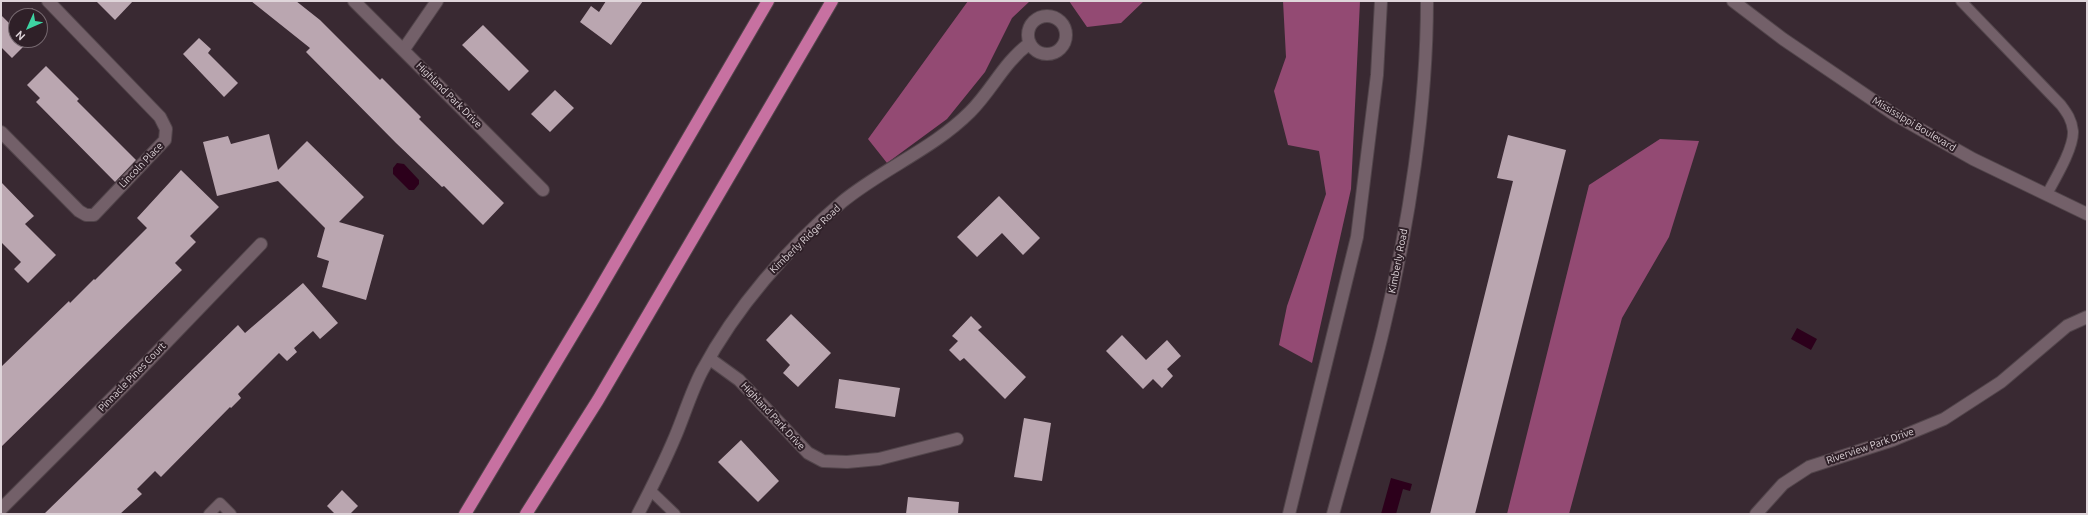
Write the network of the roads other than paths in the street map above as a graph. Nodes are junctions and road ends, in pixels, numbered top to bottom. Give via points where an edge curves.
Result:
1 (48, 1) edge
2 (354, 1) edge
3 (437, 1) edge
4 (768, 1) edge
5 (832, 1) edge
6 (1381, 1) edge
7 (1426, 1) edge
8 (1733, 1) edge
9 (1961, 1) edge
10 (1030, 43) dead end
11 (404, 50) junction
12 (1, 132) edge
13 (543, 190) dead end
14 (2047, 194) junction
15 (2087, 214) edge
16 (261, 244) dead end
17 (2087, 317) edge
18 (710, 359) junction
19 (957, 439) dead end
20 (650, 490) junction
21 (1, 509) edge
22 (208, 514) edge
23 (231, 514) edge
24 (465, 514) edge
25 (526, 514) edge
26 (638, 514) edge
27 (675, 514) edge
28 (1289, 514) edge
29 (1333, 514) edge
30 (1756, 514) edge

1 - 12 street, Lincoln Place via 160,117 166,129 165,140 94,214 86,216
2 - 11 street, Highland Park Drive
3 - 11 street
4 - 24 highway
5 - 25 highway via 598,400
6 - 28 street via 1377,75 1357,237
7 - 29 street, Kimberly Road via 1416,152 1401,248 1384,327
8 - 14 street, Mississippi Boulevard via 1783,39 1895,115 1973,159
9 - 14 lane via 2061,105 2071,120 2073,132 2070,146
10 - 18 street, Kimberly Ridge Road via 1008,61 970,112 936,139 843,201 799,242 769,273
11 - 13 street, Highland Park Drive
14 - 15 street, Mississippi Boulevard
16 - 21 street, Pinnacle Pines Court
17 - 30 street, Riverview Park Drive via 2067,326 2001,382 1944,419 1893,440 1809,467 1783,484
18 - 19 street, Highland Park Drive via 739,380 808,453 823,461 879,459
18 - 20 street, Kimberly Ridge Road via 702,371
20 - 26 street, Kimberly Ridge Road
20 - 27 lane
22 - 23 lane via 220,503

